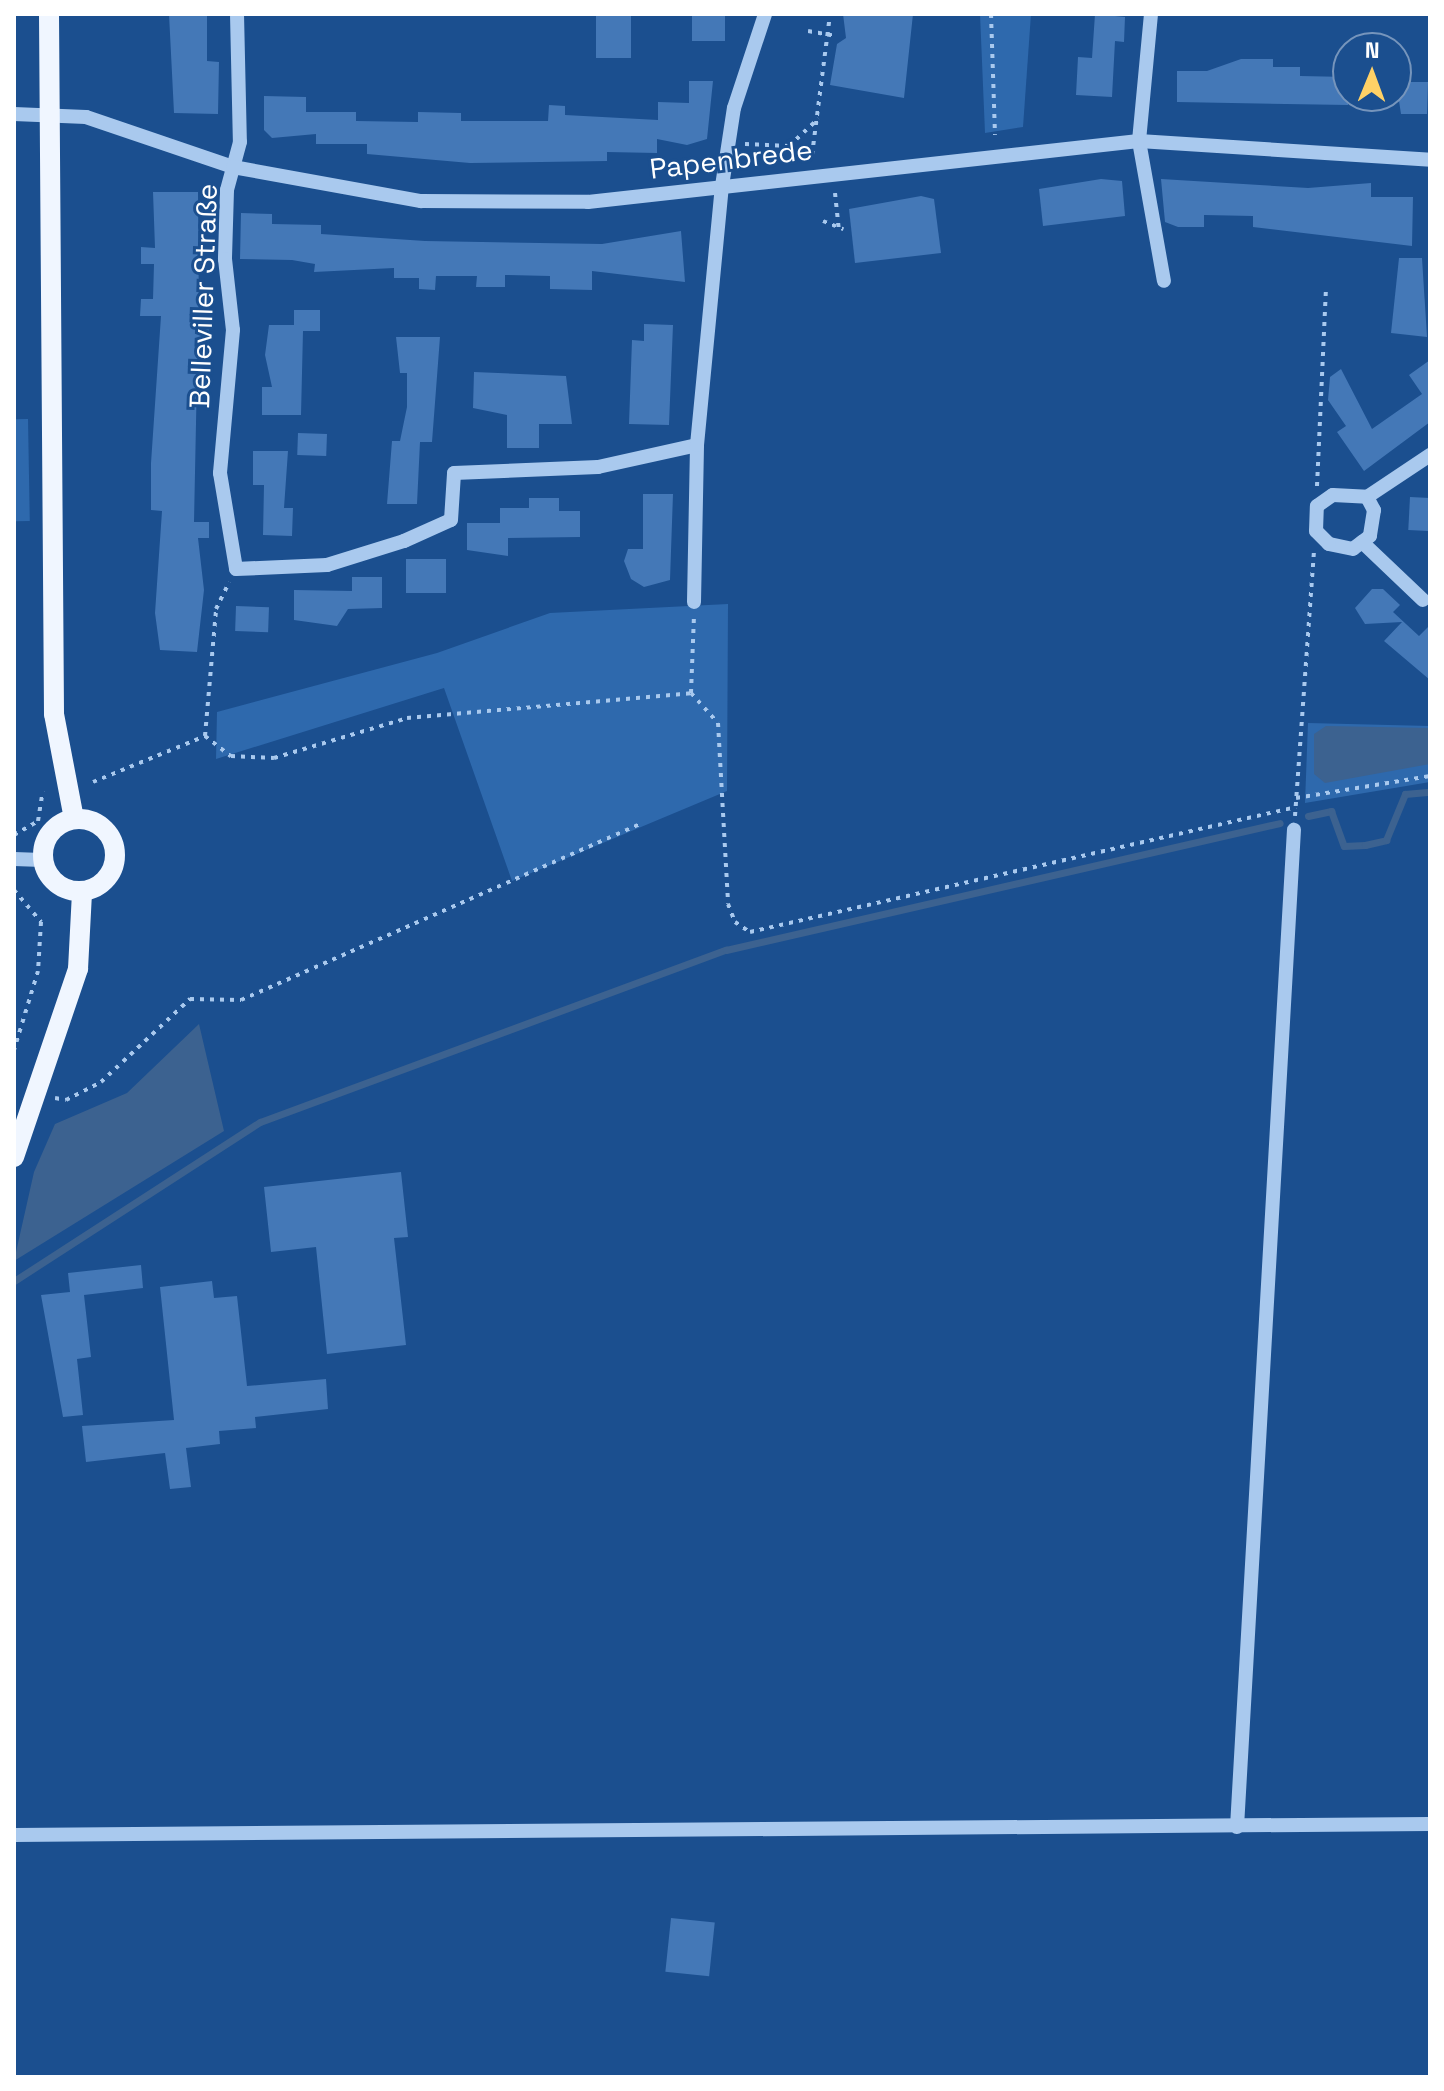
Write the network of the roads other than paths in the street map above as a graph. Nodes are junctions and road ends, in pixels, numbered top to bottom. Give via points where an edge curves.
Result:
1 (49, 14) edge
2 (237, 14) edge
3 (765, 14) edge
4 (1151, 14) edge
5 (14, 114) edge
6 (47, 114) junction
7 (1139, 141) junction
8 (1430, 160) edge
9 (233, 167) junction
10 (722, 186) junction
11 (1164, 281) dead end
12 (697, 445) junction
13 (1430, 455) edge
14 (1367, 497) junction
15 (1362, 542) junction
16 (1423, 600) dead end
17 (694, 602) road end
18 (74, 819) junction
19 (1294, 830) road end
20 (14, 859) edge
21 (42, 860) junction
22 (82, 892) junction
23 (14, 1157) edge
24 (1430, 1824) edge
25 (1237, 1827) junction
26 (14, 1835) edge

1 - 6 main road
2 - 9 street, Belleviller Straße via 240,142
3 - 10 street
4 - 7 street
5 - 6 street, Papenbrede
6 - 9 street, Papenbrede via 86,117
6 - 18 main road via 54,714
7 - 8 street, Papenbrede
7 - 10 street, Papenbrede
7 - 11 street
9 - 10 street, Papenbrede via 421,201 588,202
9 - 12 street, Belleviller Straße via 225,259 233,330 220,473 236,569 327,565 404,541 451,520 454,473 598,467
10 - 12 street
12 - 17 street
13 - 14 street
14 - 15 street via 1374,510
14 - 15 street via 1333,495 1317,506 1316,531 1329,544 1353,549
15 - 16 street
18 - 21 main road via 47,837
18 - 22 main road via 103,828 116,855 99,886
19 - 25 street
20 - 21 street
21 - 22 main road via 62,887
22 - 23 main road via 78,969
24 - 25 street
25 - 26 street

